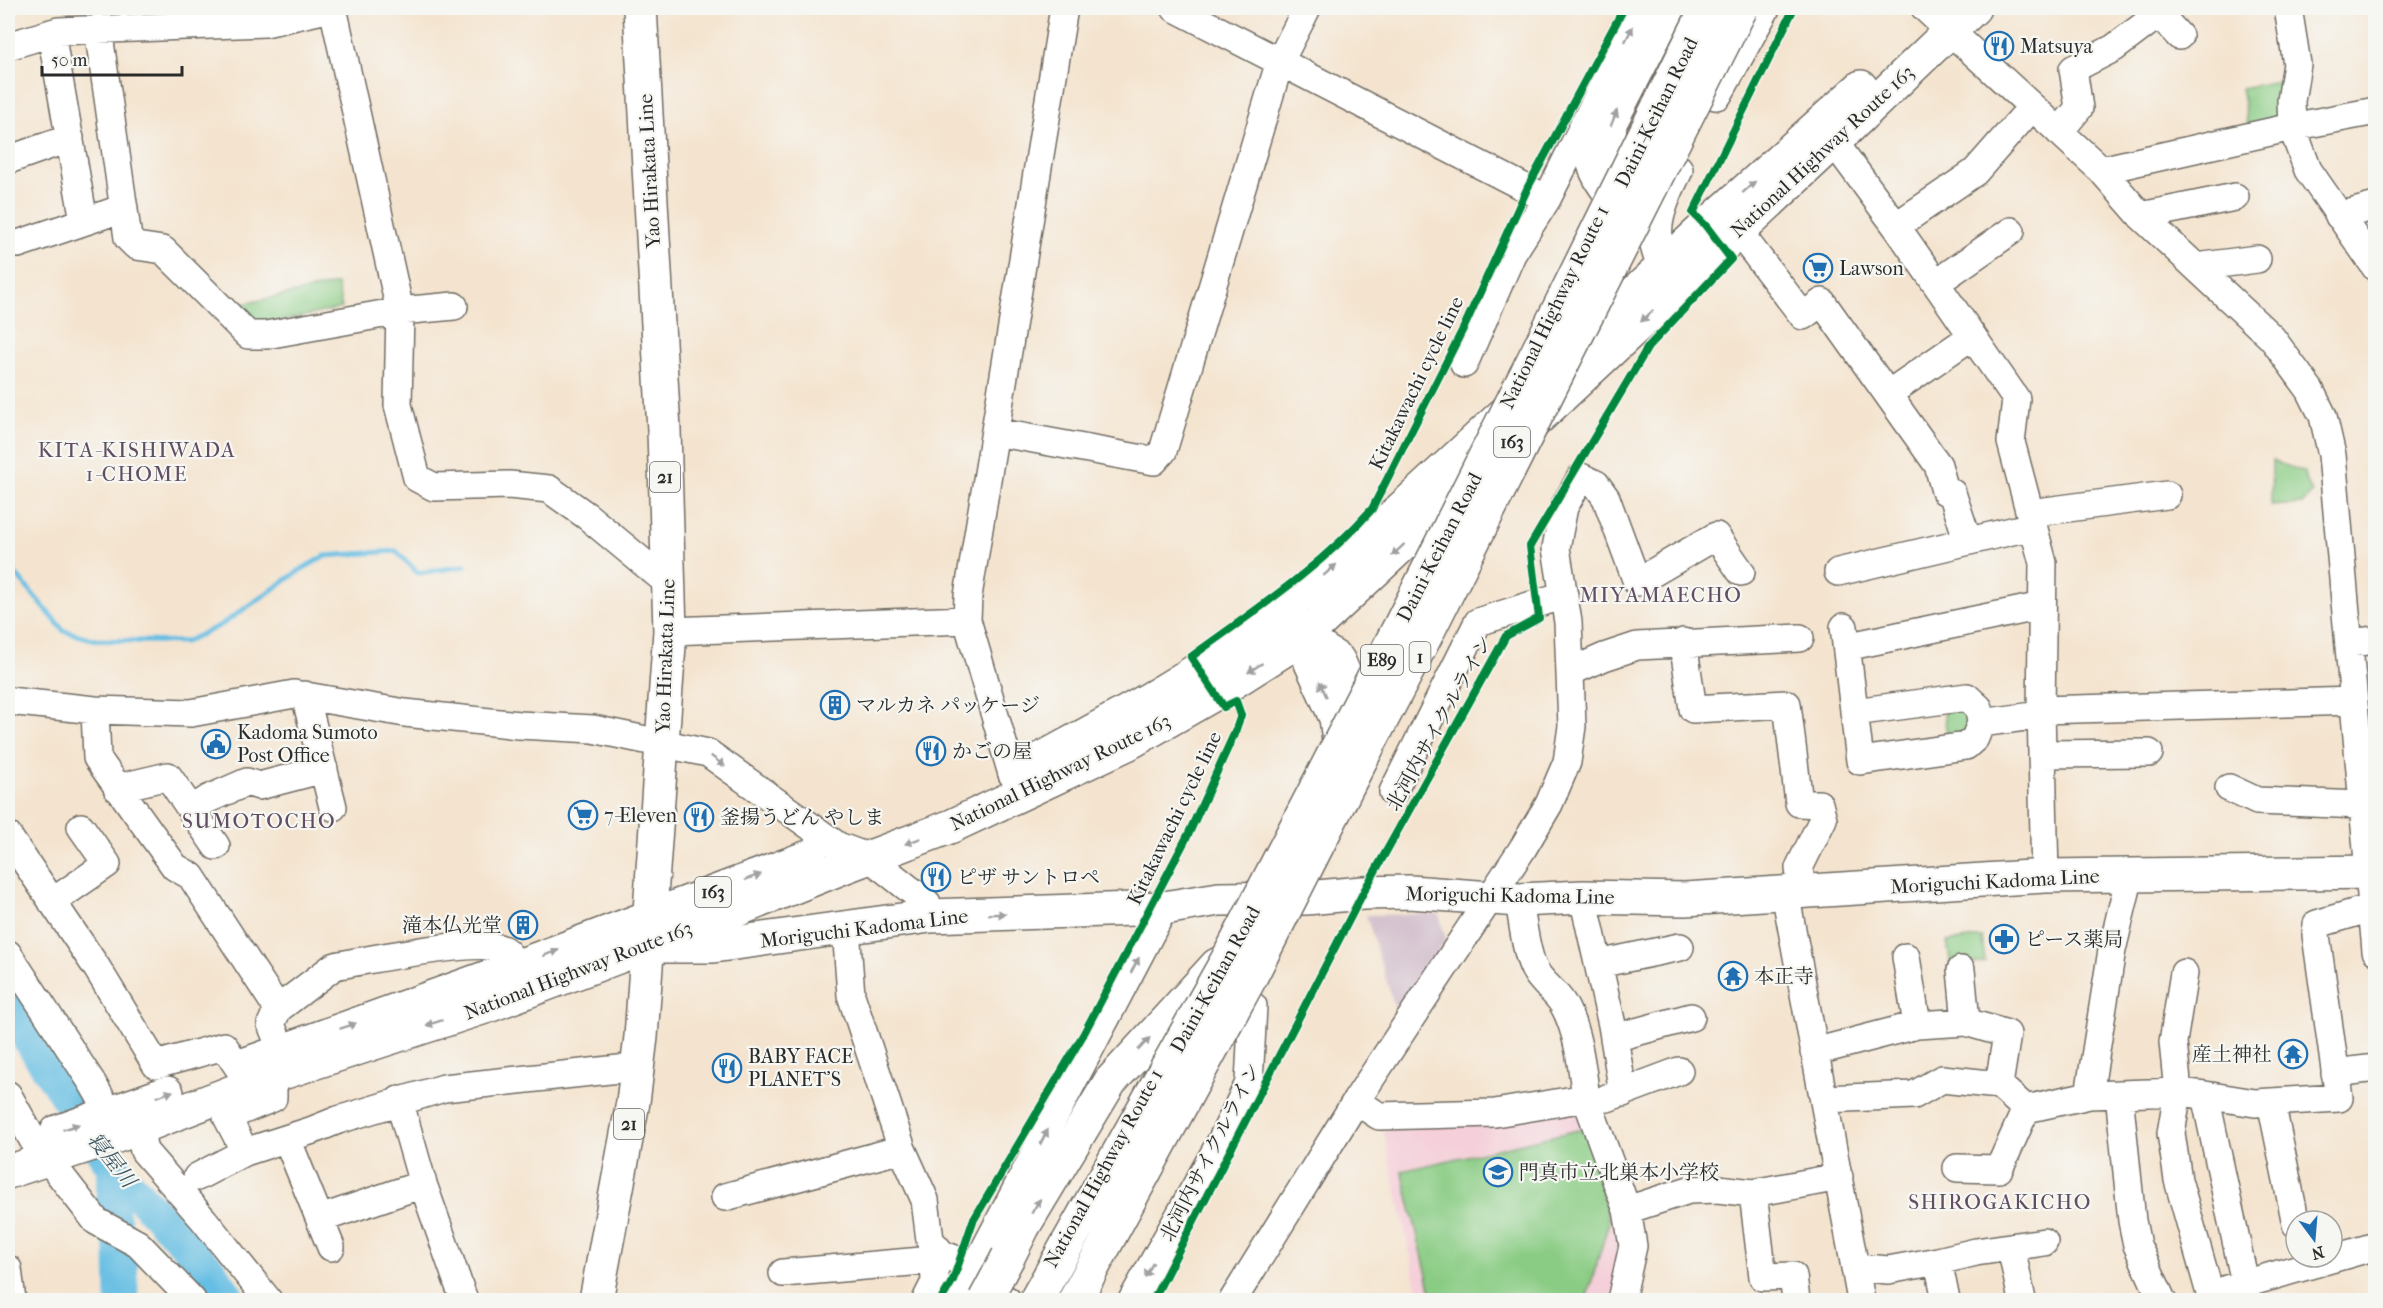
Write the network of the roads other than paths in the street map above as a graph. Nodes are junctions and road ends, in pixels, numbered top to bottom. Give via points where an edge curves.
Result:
1 (332, 8) edge
2 (640, 8) edge
3 (1064, 8) edge
4 (1175, 8) edge
5 (1306, 8) edge
6 (1642, 8) edge
7 (1668, 8) edge
8 (1698, 8) edge
9 (1707, 8) edge
10 (1741, 8) edge
11 (1747, 8) edge
12 (1763, 8) edge
13 (1974, 8) edge
14 (2288, 8) edge
15 (1940, 16) edge
16 (54, 24) edge
17 (98, 28) junction
18 (2180, 36) dead end
19 (8, 46) edge
20 (1280, 61) junction
21 (2032, 107) junction
22 (2376, 111) edge
23 (1584, 123) junction
24 (2292, 127) junction
25 (2059, 132) junction
26 (1827, 133) junction
27 (70, 138) junction
28 (8, 160) edge
29 (2101, 170) junction
30 (2235, 197) dead end
31 (1547, 199) junction
32 (2376, 206) edge
33 (124, 208) junction
34 (2141, 216) junction
35 (2339, 216) junction
36 (84, 221) junction
37 (1635, 221) junction
38 (1896, 226) junction
39 (1738, 231) junction
40 (2011, 231) dead end
41 (18, 244) dead end
42 (2257, 259) dead end
43 (2196, 267) junction
44 (2376, 268) edge
45 (1671, 277) junction
46 (1936, 283) junction
47 (454, 306) dead end
48 (400, 311) junction
49 (1972, 336) junction
50 (1464, 364) dead end
51 (1888, 394) junction
52 (996, 432) junction
53 (2167, 495) dead end
54 (2031, 520) junction
55 (1968, 541) junction
56 (1741, 572) dead end
57 (1838, 572) dead end
58 (668, 583) junction
59 (1564, 595) junction
60 (2042, 606) junction
61 (1286, 608) junction
62 (967, 620) junction
63 (670, 631) junction
64 (1304, 637) junction
65 (1800, 638) dead end
66 (2376, 640) edge
67 (1683, 642) junction
68 (2349, 643) junction
69 (1570, 672) junction
70 (306, 695) junction
71 (8, 701) edge
72 (2354, 701) junction
73 (95, 711) junction
74 (1854, 712) junction
75 (2041, 712) junction
76 (1982, 723) junction
77 (663, 744) junction
78 (2149, 753) dead end
79 (2042, 754) junction
80 (324, 769) junction
81 (1012, 774) junction
82 (117, 788) junction
83 (2229, 788) dead end
84 (1393, 792) dead end
85 (2362, 805) junction
86 (333, 807) dead end
87 (191, 810) junction
88 (81, 827) dead end
89 (8, 836) edge
90 (216, 846) dead end
91 (838, 846) junction
92 (870, 858) junction
93 (2371, 872) edge
94 (2130, 875) junction
95 (2045, 876) junction
96 (1793, 892) junction
97 (1583, 897) junction
98 (1292, 898) junction
99 (1503, 899) junction
100 (52, 902) junction
101 (1164, 908) junction
102 (2371, 909) junction
103 (930, 916) junction
104 (846, 928) junction
105 (728, 929) junction
106 (648, 931) junction
107 (1680, 947) dead end
108 (2376, 951) edge
109 (8, 954) edge
110 (1906, 957) dead end
111 (1598, 964) junction
112 (516, 967) junction
113 (1960, 970) dead end
114 (2184, 973) dead end
115 (1253, 1006) junction
116 (278, 1009) junction
117 (1691, 1017) dead end
118 (1966, 1022) junction
119 (1917, 1025) junction
120 (1614, 1038) junction
121 (1814, 1052) junction
122 (275, 1064) junction
123 (238, 1067) junction
124 (637, 1067) junction
125 (2376, 1068) edge
126 (1679, 1071) dead end
127 (2335, 1073) junction
128 (1999, 1085) junction
129 (2178, 1092) junction
130 (1623, 1093) junction
131 (2120, 1094) junction
132 (8, 1095) edge
133 (2089, 1095) junction
134 (2205, 1095) junction
135 (1825, 1099) junction
136 (399, 1101) junction
137 (1356, 1101) junction
138 (1587, 1101) junction
139 (2271, 1102) junction
140 (2026, 1109) junction
141 (125, 1124) junction
142 (287, 1138) junction
143 (902, 1149) junction
144 (34, 1151) edge
145 (244, 1152) junction
146 (1957, 1168) dead end
147 (8, 1173) edge
148 (197, 1177) dead end
149 (1839, 1177) junction
150 (423, 1184) junction
151 (1752, 1193) junction
152 (725, 1197) dead end
153 (2293, 1209) edge
154 (1627, 1210) junction
155 (320, 1219) junction
156 (2044, 1242) dead end
157 (2376, 1246) edge
158 (331, 1247) dead end
159 (2011, 1247) junction
160 (2344, 1253) edge
161 (938, 1257) junction
162 (1938, 1261) junction
163 (1855, 1267) junction
164 (8, 1269) edge
165 (2284, 1269) edge
166 (783, 1273) dead end
167 (2245, 1283) junction
168 (978, 1288) edge
169 (2209, 1299) edge
170 (12, 1300) edge
171 (192, 1300) edge
172 (268, 1300) edge
173 (464, 1300) edge
174 (596, 1300) edge
175 (926, 1300) edge
176 (958, 1300) edge
177 (1007, 1300) edge
178 (1028, 1300) edge
179 (1036, 1300) edge
180 (1075, 1300) edge
181 (1081, 1300) edge
182 (1089, 1300) edge
183 (1132, 1300) edge
184 (1233, 1300) edge
185 (1621, 1300) edge
186 (1796, 1300) edge
187 (1861, 1300) edge
188 (1946, 1300) edge
189 (2022, 1300) edge
190 (2162, 1300) edge

1 - 17 street via 265,23
1 - 48 street
2 - 58 main road, Yao Hirakata Line / 21 via 664,430
3 - 52 street
4 - 20 street
5 - 20 street
23 -> 6 street
37 -> 7 main road via 1608,149 1610,123
8 - 178 main road, National Highway Route 1 / 1, bridge via 1396,624 1225,951
9 - 179 main road, Daini-Keihan Road / E89, bridge via 1479,469 1241,934
10 - 180 main road, Daini-Keihan Road / E89, bridge via 1250,978
11 - 181 main road, National Highway Route 1 / 1 via 1255,982
12 - 45 main road via 1660,201 1655,238
13 - 15 main road, National Highway Route 163 / 163
14 - 24 street via 2298,64 2291,101
15 - 21 street
15 - 26 main road, National Highway Route 163 / 163
16 - 17 street
16 - 19 street
16 - 27 street
17 - 33 street
18 - 25 street via 2159,14 2114,48 2073,69 2079,108
20 - 31 street
20 - 52 street via 1163,451 1154,461
21 - 25 street
21 - 38 street via 1975,172
22 - 24 street
23 - 31 street
23 - 37 street via 1587,153 1595,174 1605,192
24 - 29 street
24 - 35 street via 2308,170
25 - 29 street
26 - 38 street
26 - 39 main road, National Highway Route 163 / 163
45 -> 26 main road, National Highway Route 163 / 163
27 - 28 street
27 - 36 street
29 - 34 street
30 - 34 street
31 - 50 street via 1512,254
32 - 35 street
33 - 36 street
33 - 48 street via 128,238 135,246 163,250 248,335
34 - 43 street
35 - 44 street
36 - 41 street
37 - 45 main road
38 - 46 street
39 - 45 main road, National Highway Route 163 / 163
39 - 51 street via 1803,316 1822,302
40 - 46 street
42 - 43 street
43 - 68 street via 2272,338 2310,390 2323,416 2332,455
61 -> 45 main road, National Highway Route 163 / 163
45 -> 64 main road, National Highway Route 163 / 163
46 - 49 street
47 - 48 street
48 - 58 street via 398,405 417,478 434,487 509,485 549,489
49 - 51 street
49 - 54 street via 2016,399 2011,442
51 - 55 street via 1938,465 1945,491 1952,493
52 - 62 street
53 - 54 street
54 - 55 street
54 - 60 street via 2043,563
55 - 57 street
56 - 59 street via 1716,536 1637,582 1606,498 1596,484 1581,477 1564,507 1556,548
58 - 63 main road, Yao Hirakata Line / 21
59 - 69 street
59 - 84 street via 1478,622
60 - 74 street via 1850,636
60 - 75 street
61 - 64 main road
61 - 81 main road, National Highway Route 163 / 163 via 1148,701
62 - 63 street
62 - 81 street
63 - 77 main road, Yao Hirakata Line / 21
64 -> 92 main road, National Highway Route 163 / 163 via 1129,743 952,826
64 - 98 main road via 1311,663 1336,718 1341,754
65 - 67 street
66 - 68 street
67 - 69 street via 1637,646
67 - 96 street via 1693,709 1787,704 1799,803 1819,804 1823,819 1799,868
68 - 72 street
69 - 99 street via 1572,726 1567,762 1549,804 1523,848
70 - 73 street via 191,713
70 - 77 street via 405,713 593,729
70 - 80 street
71 - 73 street
72 - 75 street
72 - 85 street
73 - 82 street via 97,758
74 - 76 street via 1967,697 1979,708
74 - 76 street via 1860,761 1966,746
75 - 76 street
75 - 79 street
77 -> 91 street via 708,753
77 - 106 main road, Yao Hirakata Line / 21
78 - 79 street
79 - 95 street
80 - 86 street
80 - 87 street via 259,786 247,782
81 - 91 main road, National Highway Route 163 / 163 via 950,803
82 - 87 street via 168,776
82 - 116 street via 175,867 191,876
83 - 85 street via 2256,801
85 - 93 street
87 - 90 street
88 - 100 street via 107,864
89 - 100 street
91 - 92 street
106 -> 91 main road, National Highway Route 163 / 163
92 - 103 street via 927,903
92 - 105 main road, National Highway Route 163 / 163
93 - 94 main road, Moriguchi Kadoma Line
93 - 102 street
94 - 95 main road, Moriguchi Kadoma Line
94 - 133 street via 2112,950
95 - 96 main road, Moriguchi Kadoma Line
96 - 97 main road, Moriguchi Kadoma Line via 1685,899
96 - 121 street
97 - 99 main road, Moriguchi Kadoma Line
97 - 111 street
98 - 99 main road, Moriguchi Kadoma Line via 1410,892
98 - 101 main road, Moriguchi Kadoma Line via 1219,899
98 - 115 main road via 1274,958
168 -> 98 main road, bridge via 1008,1257 1110,1082
99 - 137 street via 1455,952
99 - 138 street via 1527,943 1535,971 1564,1005
100 - 123 street via 156,1065 224,1046
103 -> 101 main road, Moriguchi Kadoma Line
168 -> 101 street
102 - 108 street
102 - 127 street via 2317,924
103 - 104 main road, Moriguchi Kadoma Line
104 - 105 main road, Moriguchi Kadoma Line
104 - 143 street via 851,995
105 - 106 main road, National Highway Route 163 / 163
112 -> 106 main road, National Highway Route 163 / 163
106 -> 122 main road, National Highway Route 163 / 163 via 488,1006
106 - 124 main road, Yao Hirakata Line / 21
107 - 111 street
109 - 141 street via 85,1072
110 - 119 street
111 - 120 street
112 - 116 street via 508,952 488,945 427,950 339,965
122 -> 112 main road, National Highway Route 163 / 163
113 - 118 street
114 - 129 street via 2174,1042
115 - 182 main road
115 -> 183 street via 1249,1083
116 - 122 street via 271,1024
117 - 120 street
118 - 119 street
118 - 128 street via 2007,1034
119 - 121 street
120 - 130 street
121 - 135 street
122 - 123 main road, National Highway Route 163 / 163
122 - 141 main road, National Highway Route 163 / 163
122 - 145 street via 273,1098 227,1117
141 -> 123 main road, National Highway Route 163 / 163
124 - 136 street via 444,1088
124 - 174 main road, Yao Hirakata Line / 21
125 - 127 street
126 - 130 street
127 - 139 street via 2338,1098
128 - 135 street via 1942,1079 1914,1095
128 - 140 street
129 - 131 street
129 - 134 street
129 - 169 street via 2171,1133 2178,1180
130 - 138 street
131 - 133 street
131 - 190 street via 2132,1221 2137,1245
132 - 144 street
133 - 140 street
134 - 139 street
134 - 167 street
135 - 149 street
136 - 142 street
136 - 150 street
137 - 138 street via 1379,1116 1495,1113
137 - 184 street
138 - 154 street
139 - 153 street
140 - 146 street via 1999,1168
141 - 144 main road, National Highway Route 163 / 163
141 - 172 street
142 - 145 street
142 - 155 street
143 - 152 street
143 - 161 street via 925,1200 930,1240
144 - 147 main road, National Highway Route 163 / 163
144 - 171 street via 96,1221 138,1244
145 - 148 street
149 - 151 street
149 - 163 street
150 - 155 street
150 - 173 street
151 - 154 street via 1689,1190
151 - 186 street via 1763,1276 1793,1276
154 - 185 street via 1633,1246
155 - 158 street
156 - 159 street
157 - 160 street
159 - 162 street
159 - 189 street
161 - 166 street
161 - 168 street via 967,1264
161 - 175 street via 935,1282
162 - 163 street via 1888,1270
162 - 188 street
163 - 187 street
164 - 170 street
165 - 167 street
167 - 169 street
168 - 176 street
168 - 177 street via 982,1286

